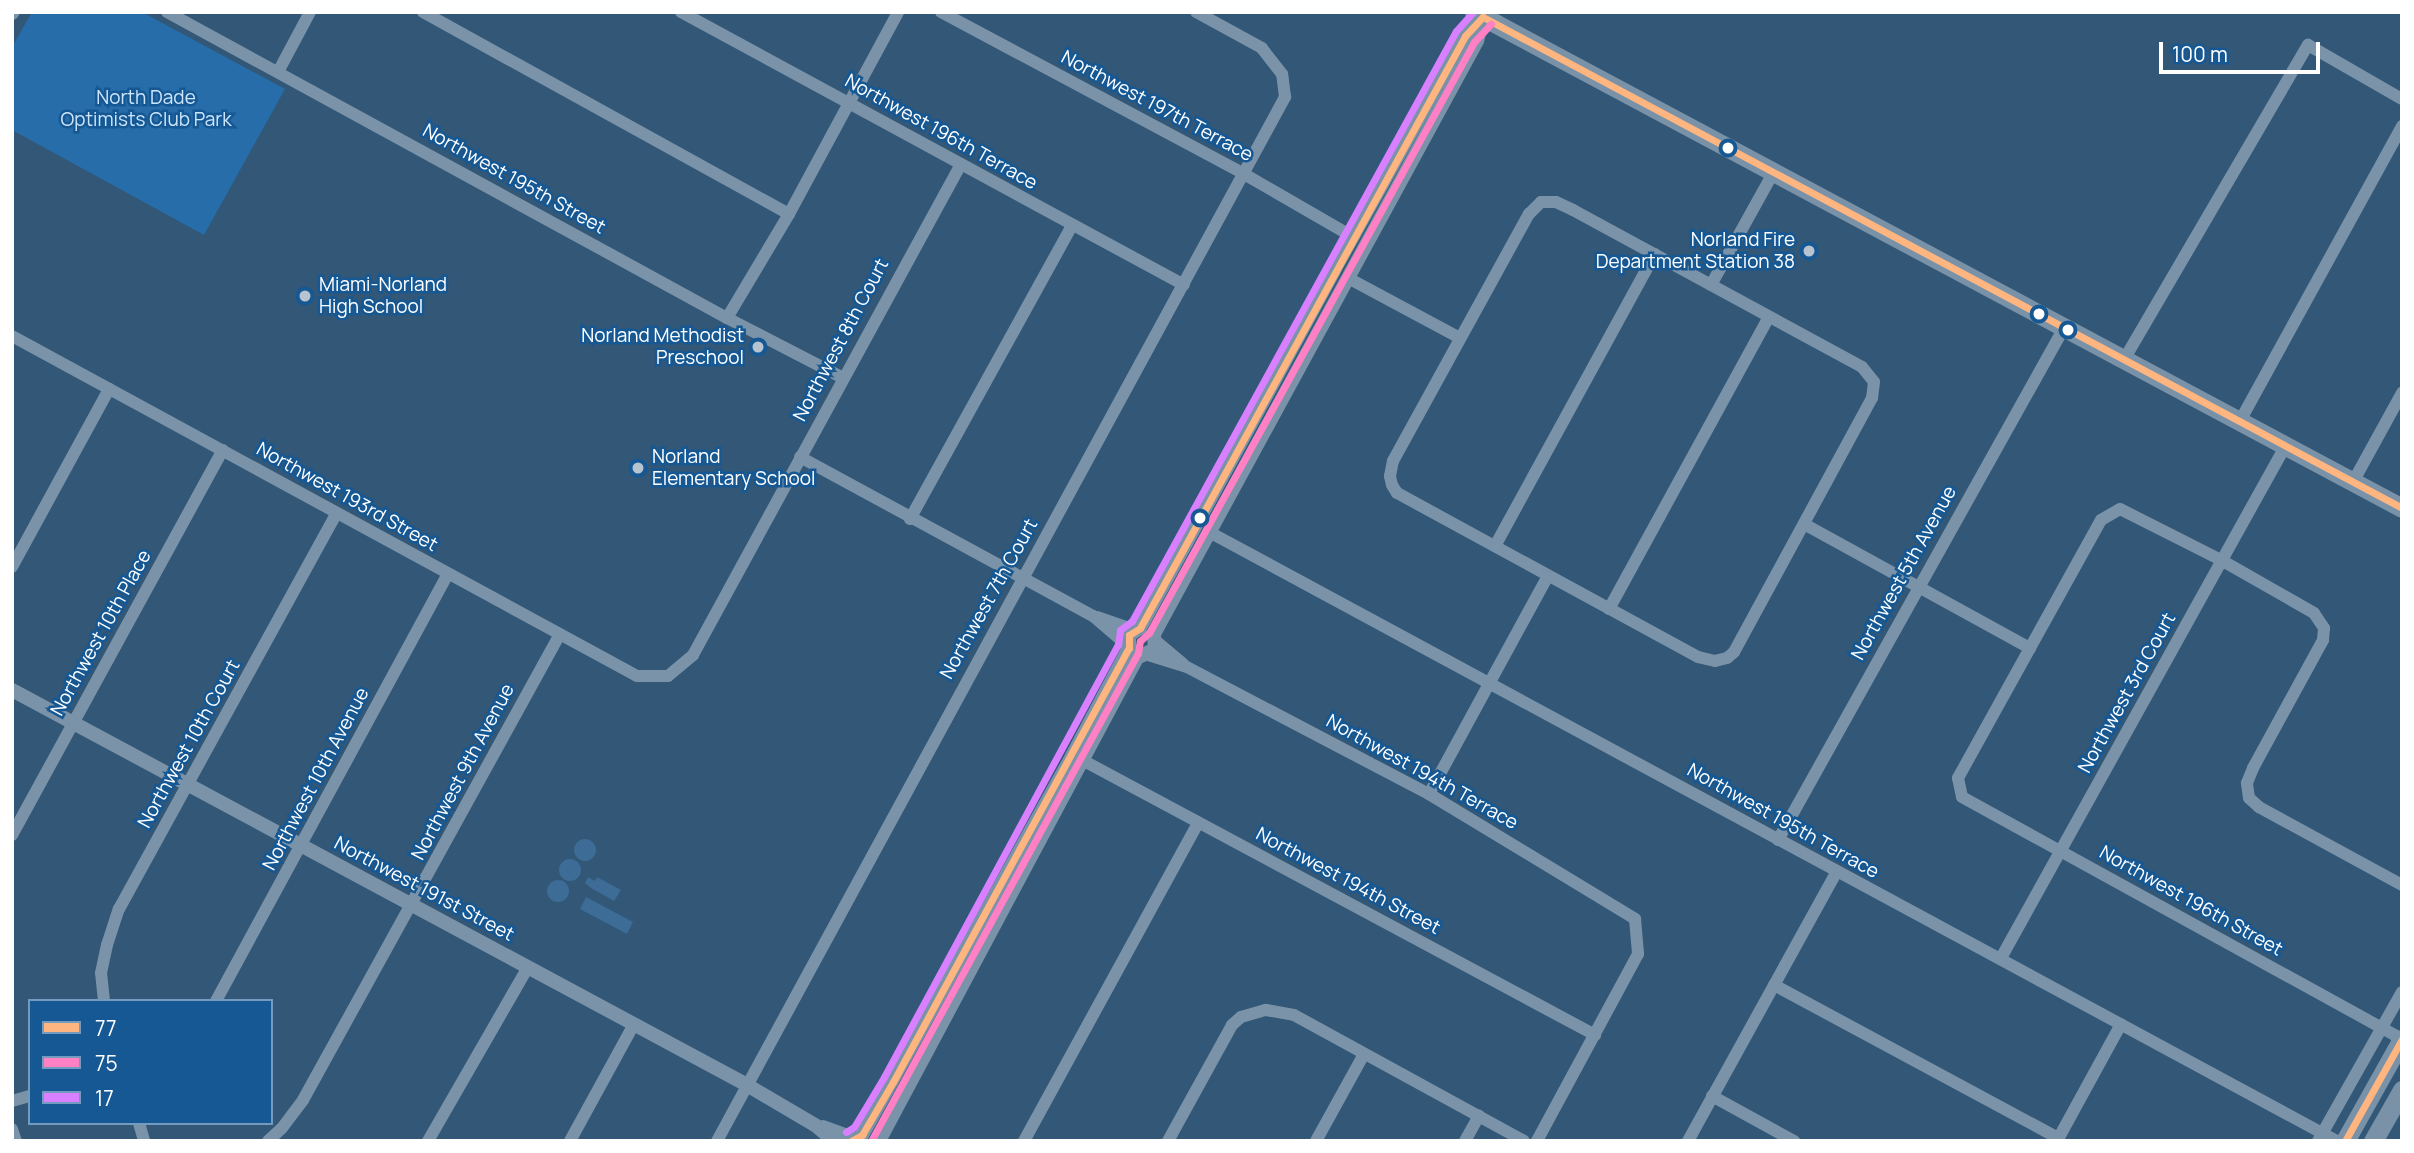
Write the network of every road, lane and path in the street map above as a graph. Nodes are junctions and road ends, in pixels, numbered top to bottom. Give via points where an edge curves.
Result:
1 (167, 12) edge
2 (310, 12) edge
3 (423, 12) edge
4 (681, 12) edge
5 (898, 12) edge
6 (941, 12) edge
7 (1196, 12) edge
8 (1481, 14) edge
9 (278, 72) junction
10 (2402, 99) edge
11 (849, 103) junction
12 (2402, 126) edge
13 (961, 164) junction
14 (1773, 173) junction
15 (1244, 174) junction
16 (789, 214) junction
17 (1072, 225) junction
18 (1353, 237) junction
19 (1655, 254) junction
20 (1348, 278) junction
21 (1184, 285) junction
22 (1710, 285) junction
23 (1769, 317) junction
24 (727, 318) junction
25 (2065, 326) junction
26 (12, 336) edge
27 (1460, 338) junction
28 (2125, 358) junction
29 (843, 378) junction
30 (109, 389) junction
31 (2402, 393) edge
32 (2240, 421) junction
33 (2286, 445) junction
34 (223, 450) junction
35 (800, 459) junction
36 (2353, 482) junction
37 (2402, 508) edge
38 (337, 513) junction
39 (910, 519) junction
40 (1804, 524) junction
41 (1210, 533) junction
42 (1495, 546) junction
43 (2223, 561) junction
44 (12, 567) edge
45 (448, 574) junction
46 (1548, 576) junction
47 (1022, 579) junction
48 (1919, 586) junction
49 (1609, 609) junction
50 (1093, 616) junction
51 (1137, 629) junction
52 (560, 634) junction
53 (1155, 638) junction
54 (2030, 648) junction
55 (1136, 651) junction
56 (1185, 666) junction
57 (668, 676) joint
58 (1491, 683) junction
59 (12, 690) edge
60 (74, 723) junction
61 (1084, 761) junction
62 (188, 786) junction
63 (1429, 794) junction
64 (1198, 823) junction
65 (12, 835) edge
66 (1778, 840) junction
67 (302, 845) junction
68 (2061, 852) junction
69 (1836, 873) junction
70 (2402, 885) edge
71 (413, 905) junction
72 (2001, 958) junction
73 (528, 967) junction
74 (1773, 985) junction
75 (2402, 992) edge
76 (104, 999) edge
77 (217, 999) edge
78 (634, 1024) junction
79 (2121, 1024) junction
80 (2382, 1028) junction
81 (1595, 1035) junction
82 (2402, 1039) edge
83 (1364, 1054) junction
84 (747, 1085) junction
85 (2402, 1090) edge
86 (1712, 1096) junction
87 (1479, 1115) junction
88 (815, 1125) junction
89 (12, 1129) edge
90 (2320, 1137) edge
91 (864, 1139) edge
92 (2057, 1139) edge
93 (16, 1141) edge
94 (268, 1141) edge
95 (428, 1141) edge
96 (570, 1141) edge
97 (717, 1141) edge
98 (834, 1141) edge
99 (1024, 1141) edge
100 (1168, 1141) edge
101 (1316, 1141) edge
102 (1465, 1141) edge
103 (1524, 1141) edge
104 (1537, 1141) edge
105 (1688, 1141) edge
106 (1794, 1141) edge
107 (2337, 1141) edge
108 (2345, 1141) edge
109 (2373, 1141) edge

1 - 9 street, Northwest 195th Street
2 - 9 street
3 - 16 street
4 - 11 street, Northwest 196th Terrace
5 - 11 street
6 - 15 street, Northwest 197th Terrace
7 - 15 street, Northwest 7th Court via 1262,48 1282,74 1285,97
8 - 14 main road
8 - 18 street
8 - 20 street via 1477,41
9 - 24 street, Northwest 195th Street
10 - 28 street via 2308,45
11 - 13 street, Northwest 196th Terrace
11 - 16 street
12 - 32 street
13 - 17 street, Northwest 196th Terrace
13 - 29 street, Northwest 8th Court
14 - 22 street
14 - 25 main road
15 - 18 street, Northwest 197th Terrace
15 - 21 street, Northwest 7th Court
16 - 24 street
17 - 21 street, Northwest 196th Terrace
17 - 39 street
18 - 51 street
19 - 22 street
19 - 27 street via 1556,202 1541,202 1529,214
19 - 42 street
20 - 27 street
20 - 41 street
21 - 47 street, Northwest 7th Court
22 - 23 street
23 - 40 street via 1862,367 1874,382 1872,398
23 - 49 street
24 - 29 street, Northwest 195th Street
25 - 28 main road
25 - 48 street, Northwest 5th Avenue
26 - 30 street, Northwest 193rd Street
27 - 42 street via 1393,461 1390,476 1397,493
28 - 32 main road
29 - 35 street, Northwest 8th Court
30 - 34 street, Northwest 193rd Street
30 - 44 street
31 - 36 street
32 - 33 main road
33 - 36 main road
33 - 43 street, Northwest 3rd Court
34 - 38 street, Northwest 193rd Street
34 - 60 street, Northwest 10th Place
35 - 39 street, Northwest 194th Terrace
35 - 57 street, Northwest 8th Court via 693,655
36 - 37 main road
38 - 45 street, Northwest 193rd Street
38 - 62 street, Northwest 10th Court
39 - 47 street, Northwest 194th Terrace
40 - 48 street
40 - 49 street via 1734,652 1715,661 1698,657
41 - 53 street
41 - 58 street, Northwest 195th Terrace
42 - 46 street
43 - 54 street via 2120,509 2101,520
43 - 68 street, Northwest 3rd Court
43 - 70 street via 2315,613 2325,628 2323,640 2253,768 2247,783 2249,797 2259,807
45 - 52 street, Northwest 193rd Street
45 - 67 street, Northwest 10th Avenue
46 - 49 street
46 - 58 street
47 - 50 street, Northwest 194th Terrace
47 - 84 street, Northwest 7th Court
48 - 54 street
48 - 66 street, Northwest 5th Avenue
50 - 51 street, Northwest 194th Terrace
50 - 55 street, Northwest 194th Terrace
51 - 53 street
51 - 55 street via 1128,639
52 - 57 street, Northwest 193rd Street via 637,676
52 - 71 street, Northwest 9th Avenue
53 - 55 street
53 - 56 street, Northwest 194th Terrace
54 - 68 street, Northwest 196th Street via 1958,778 1962,797
55 - 56 street, Northwest 194th Terrace
55 - 61 street
55 - 91 street
56 - 63 street, Northwest 194th Terrace
58 - 63 street
58 - 66 street, Northwest 195th Terrace
59 - 60 street, Northwest 191st Street
60 - 62 street, Northwest 191st Street
60 - 65 street, Northwest 10th Place
61 - 64 street, Northwest 194th Street
61 - 91 street
62 - 67 street, Northwest 191st Street
62 - 76 street, Northwest 10th Court via 120,909 101,973
63 - 81 street, Northwest 194th Terrace via 1635,919 1638,954
64 - 81 street, Northwest 194th Street
64 - 99 street
66 - 69 street, Northwest 195th Terrace
67 - 71 street, Northwest 191st Street
67 - 77 street, Northwest 10th Avenue
68 - 72 street, Northwest 3rd Court
68 - 80 street, Northwest 196th Street
69 - 72 street, Northwest 195th Terrace
69 - 74 street
71 - 73 street, Northwest 191st Street
71 - 94 street, Northwest 9th Avenue via 303,1100
72 - 79 street, Northwest 195th Terrace
73 - 78 street, Northwest 191st Street
73 - 95 street
74 - 86 street
74 - 92 street
75 - 80 street
78 - 84 street, Northwest 191st Street
78 - 96 street
79 - 90 street, Northwest 195th Terrace
79 - 92 street
80 - 82 street, Northwest 196th Street
80 - 90 street
81 - 104 street
82 - 108 main road
83 - 87 street
83 - 100 street via 1294,1015 1266,1010 1241,1017 1232,1025
83 - 101 street
84 - 88 street, Northwest 191st Street
84 - 97 street, Northwest 7th Court
85 - 109 main road
86 - 105 street
86 - 106 street
87 - 102 street
87 - 103 street
88 - 91 street, Northwest 191st Street
88 - 98 street, Northwest 191st Street
89 - 93 street
90 - 107 street, Northwest 195th Terrace

